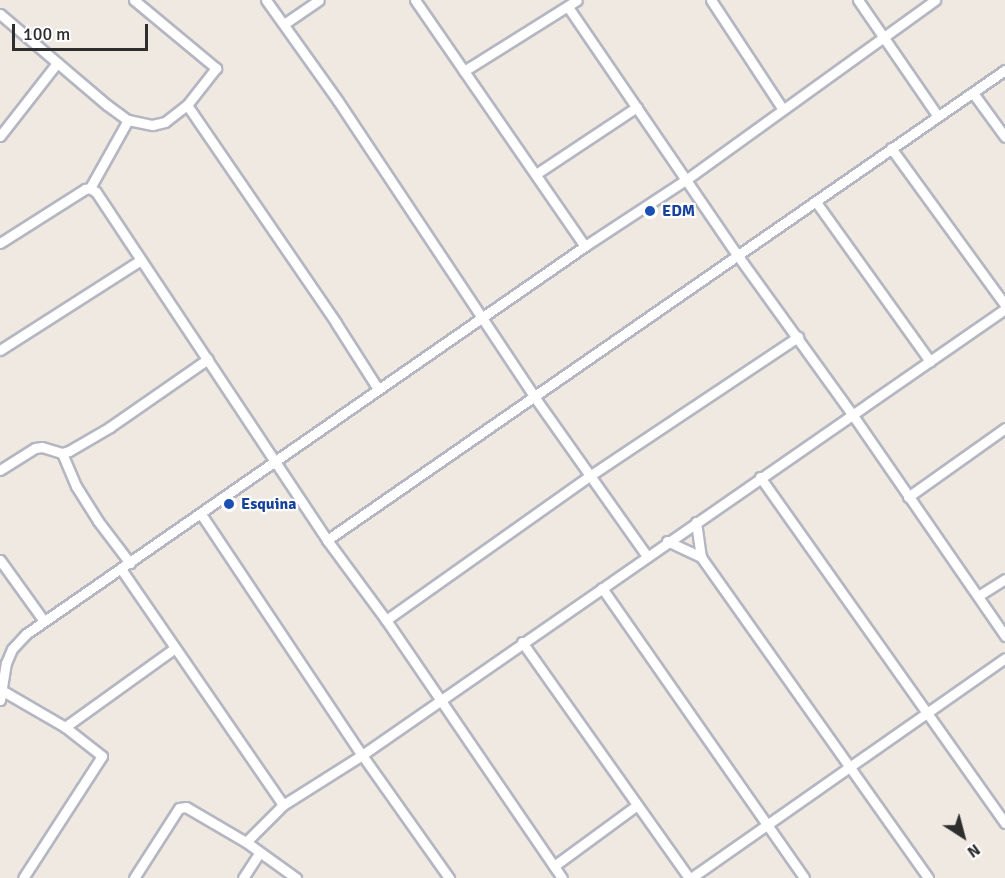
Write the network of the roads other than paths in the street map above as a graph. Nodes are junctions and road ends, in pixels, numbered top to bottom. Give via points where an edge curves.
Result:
1 (134, 0) edge
2 (266, 0) edge
3 (319, 0) edge
4 (415, 0) edge
5 (577, 0) edge
6 (711, 0) edge
7 (858, 0) edge
8 (935, 0) edge
9 (568, 6) junction
10 (0, 14) edge
11 (285, 24) junction
12 (883, 36) junction
13 (57, 63) junction
14 (1005, 70) edge
15 (464, 71) junction
16 (973, 93) junction
17 (187, 105) junction
18 (637, 107) junction
19 (782, 108) junction
20 (937, 115) junction
21 (128, 120) junction
22 (0, 136) edge
23 (1005, 137) edge
24 (891, 148) junction
25 (536, 174) junction
26 (687, 179) junction
27 (90, 188) junction
28 (816, 202) junction
29 (0, 243) edge
30 (585, 246) junction
31 (738, 256) junction
32 (141, 260) junction
33 (1005, 307) edge
34 (483, 317) junction
35 (798, 337) junction
36 (0, 349) edge
37 (207, 359) junction
38 (930, 361) junction
39 (378, 389) junction
40 (533, 395) junction
41 (852, 414) junction
42 (1005, 428) edge
43 (62, 453) junction
44 (275, 460) junction
45 (0, 470) edge
46 (591, 475) junction
47 (760, 477) junction
48 (908, 497) junction
49 (201, 514) junction
50 (696, 522) junction
51 (327, 540) junction
52 (667, 541) junction
53 (647, 556) junction
54 (701, 557) junction
55 (0, 560) edge
56 (130, 563) junction
57 (121, 569) junction
58 (1005, 579) edge
59 (602, 588) junction
60 (978, 596) junction
61 (386, 620) junction
62 (44, 621) junction
63 (1005, 636) edge
64 (522, 642) junction
65 (175, 648) junction
66 (1005, 658) edge
67 (2, 676) edge
68 (2, 696) edge
69 (440, 700) junction
70 (928, 712) junction
71 (65, 727) junction
72 (362, 755) junction
73 (848, 767) junction
74 (283, 805) junction
75 (637, 805) junction
76 (1005, 823) edge
77 (768, 825) junction
78 (246, 842) junction
79 (259, 852) junction
80 (554, 866) junction
81 (23, 878) edge
82 (134, 878) edge
83 (243, 878) edge
84 (296, 878) edge
85 (449, 878) edge
86 (562, 878) edge
87 (690, 878) edge
88 (804, 878) edge
89 (928, 878) edge

1 - 17 street via 216,68
2 - 11 street
3 - 11 street
4 - 15 street
5 - 9 street
6 - 19 street
7 - 12 street
8 - 12 street
9 - 15 street
9 - 18 street
10 - 13 street
11 - 34 street
12 - 19 street
12 - 20 street
13 - 21 street
13 - 22 street
14 - 16 street
15 - 25 street
16 - 20 street
16 - 23 street
17 - 21 street via 165,122 152,125
17 - 39 street
18 - 25 street
18 - 26 street
19 - 26 street
20 - 24 street
21 - 27 street
24 - 28 street
24 - 33 street
25 - 30 street
26 - 30 street
26 - 31 street
27 - 29 street
27 - 32 street
28 - 31 street
28 - 38 street
30 - 34 street
31 - 35 street
31 - 40 street
32 - 36 street
32 - 37 street
33 - 38 street
34 - 39 street
34 - 40 street
35 - 41 street
35 - 46 street
37 - 43 street via 110,427
37 - 44 street
38 - 41 street
39 - 44 street
40 - 46 street
40 - 51 street
41 - 47 street
41 - 48 street
42 - 48 street
43 - 45 street via 35,448
43 - 56 street via 82,495
44 - 49 street
44 - 51 street
46 - 53 street
46 - 61 street
47 - 50 street
47 - 70 street
48 - 60 street
49 - 56 street
49 - 72 street
50 - 52 street
50 - 54 street
51 - 61 street
52 - 53 street
52 - 54 street
53 - 59 street
54 - 73 street
55 - 62 street
56 - 57 street
57 - 62 street
57 - 65 street
58 - 60 street
59 - 64 street
59 - 77 street
60 - 63 street
61 - 69 street
62 - 67 street via 17,641
64 - 69 street
64 - 75 street
65 - 71 street
65 - 74 street
66 - 70 street
67 - 68 street
68 - 71 street
69 - 72 street
69 - 80 street
70 - 73 street
70 - 76 street
71 - 81 street via 102,756
72 - 74 street
72 - 85 street
73 - 77 street
73 - 89 street
74 - 78 street
75 - 80 street
75 - 87 street
77 - 87 street
77 - 88 street
78 - 79 street
78 - 82 street via 181,807
79 - 83 street
79 - 84 street
80 - 86 street

